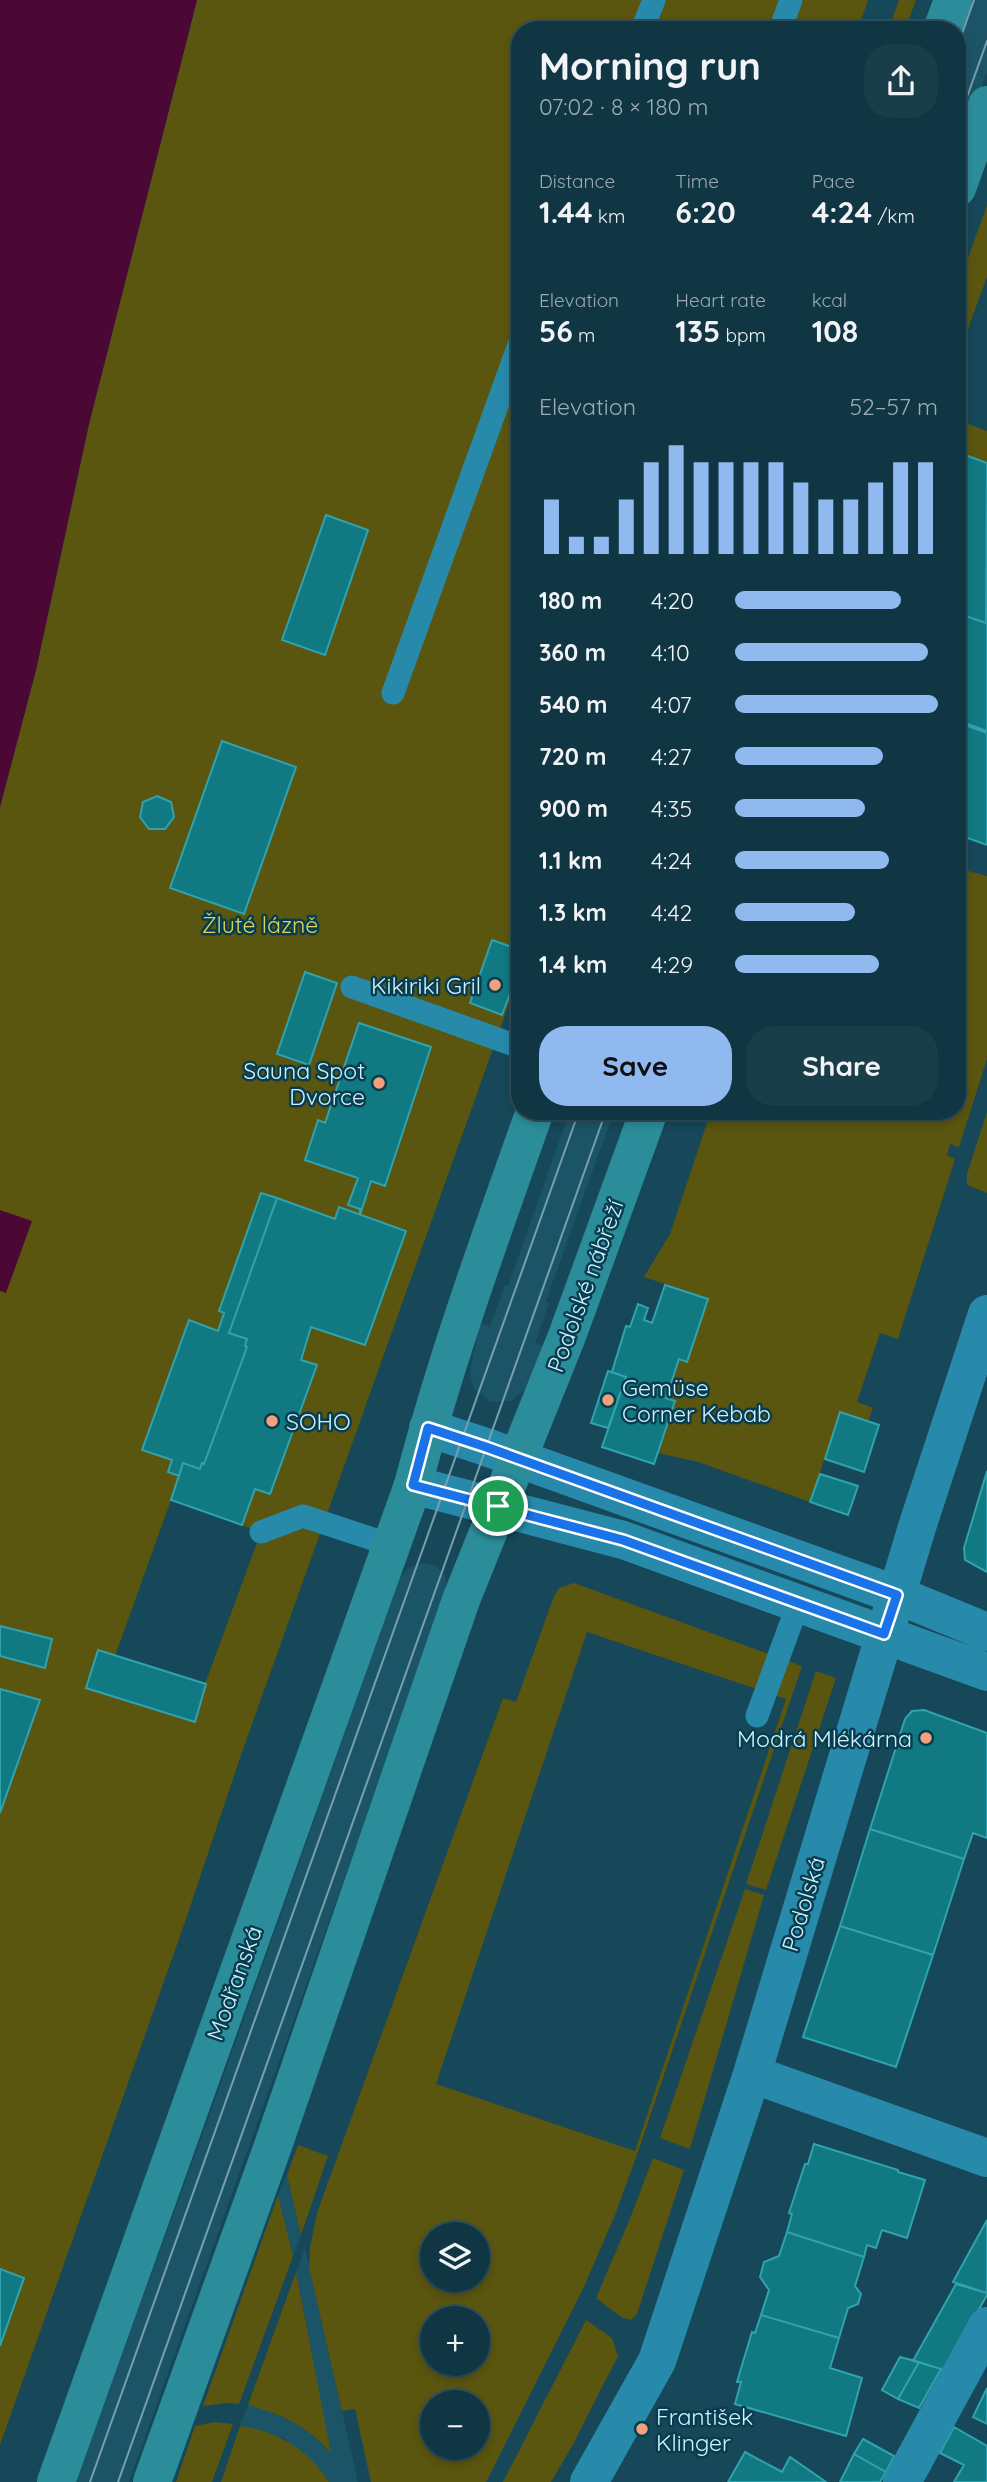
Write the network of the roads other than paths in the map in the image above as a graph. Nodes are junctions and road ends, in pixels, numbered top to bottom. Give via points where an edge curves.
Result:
1 (654, 0) edge
2 (791, 0) edge
3 (953, 0) edge
4 (646, 21) edge
5 (783, 21) edge
6 (945, 21) edge
7 (987, 105) edge
8 (966, 163) edge
9 (511, 367) edge
10 (393, 693) dead end
11 (352, 986) dead end
12 (511, 1044) edge
13 (532, 1120) edge
14 (646, 1120) edge
15 (987, 1314) edge
16 (428, 1428) junction
17 (518, 1459) junction
18 (413, 1485) junction
19 (498, 1506) junction
20 (261, 1532) dead end
21 (391, 1545) junction
22 (897, 1595) junction
23 (798, 1604) junction
24 (987, 1632) edge
25 (884, 1634) junction
26 (987, 1672) edge
27 (758, 1717) dead end
28 (752, 2074) junction
29 (987, 2158) edge
30 (987, 2326) edge
31 (56, 2482) edge
32 (152, 2482) edge
33 (589, 2482) edge
34 (902, 2482) edge

1 - 4 lane
2 - 5 lane
3 - 6 main road
7 - 8 main road
9 - 10 lane
11 - 12 lane
13 - 16 main road
14 - 17 main road, Podolské nábřeží
15 - 22 street, Podolská
16 - 17 street
16 - 18 main road, Modřanská
17 - 19 main road, Podolské nábřeží
17 - 22 street
18 - 19 street
18 - 21 main road, Modřanská
19 - 23 street via 623,1540
19 - 32 main road
20 - 21 lane via 303,1516
21 - 31 main road, Modřanská
22 - 24 street
22 - 25 street, Podolská
23 - 25 street
23 - 27 lane
25 - 26 street
25 - 28 street, Podolská
28 - 29 street
28 - 33 street, Podolská via 657,2361
30 - 34 street

